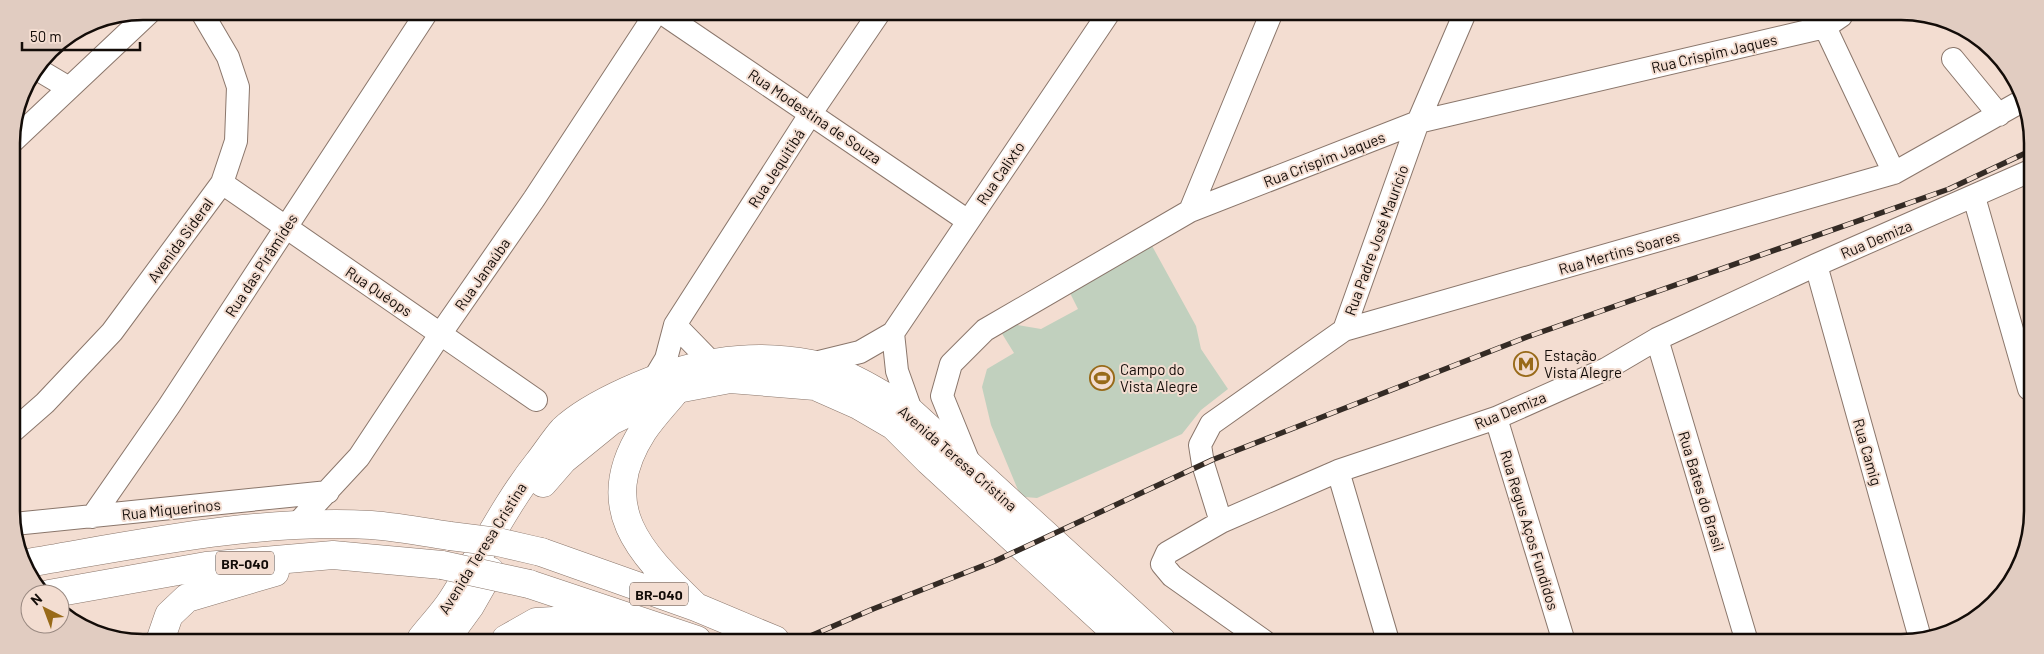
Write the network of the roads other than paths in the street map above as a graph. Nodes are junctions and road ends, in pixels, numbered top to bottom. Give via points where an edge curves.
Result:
1 (141, 20) edge
2 (206, 20) edge
3 (422, 20) edge
4 (651, 20) edge
5 (672, 20) edge
6 (874, 20) edge
7 (1104, 20) edge
8 (1269, 20) edge
9 (1462, 20) edge
10 (1833, 22) edge
11 (1953, 58) dead end
12 (43, 72) edge
13 (69, 88) junction
14 (2018, 104) edge
15 (811, 113) junction
16 (1999, 115) junction
17 (1418, 122) junction
18 (20, 134) edge
19 (1894, 173) junction
20 (2024, 175) edge
21 (222, 183) junction
22 (1974, 197) junction
23 (1190, 211) junction
24 (968, 221) junction
25 (286, 228) junction
26 (1816, 265) junction
27 (675, 325) junction
28 (1344, 330) junction
29 (441, 333) junction
30 (893, 333) junction
31 (1656, 339) junction
32 (711, 362) junction
33 (812, 364) junction
34 (2024, 371) edge
35 (665, 384) junction
36 (536, 400) dead end
37 (912, 413) junction
38 (1496, 418) junction
39 (20, 425) edge
40 (971, 467) junction
41 (1338, 471) junction
42 (328, 492) junction
43 (92, 517) junction
44 (1221, 522) junction
45 (21, 523) edge
46 (294, 526) junction
47 (333, 555) junction
48 (32, 562) edge
49 (70, 590) edge
50 (696, 607) junction
51 (1919, 633) edge
52 (163, 634) edge
53 (425, 634) edge
54 (450, 634) edge
55 (515, 634) edge
56 (639, 634) edge
57 (679, 634) edge
58 (761, 634) edge
59 (1117, 634) edge
60 (1154, 634) edge
61 (1254, 634) edge
62 (1386, 634) edge
63 (1562, 634) edge
64 (1745, 634) edge

1 - 13 street
2 - 21 street, Avenida Sideral via 228,56 238,87 236,141
3 - 25 street, Rua das Pirâmides
4 - 29 street, Rua Janaúba via 534,199
5 - 15 street, Rua Modestina de Souza
6 - 15 street, Rua Jequitibá
7 - 24 street, Rua Calixto
8 - 23 street
9 - 17 street, Rua Padre José Maurício
10 - 17 street, Rua Crispim Jaques
10 - 19 street
11 - 16 street
12 - 13 street
13 - 18 street
14 - 16 street, Rua Mertins Soares
15 - 24 street, Rua Modestina de Souza
15 - 27 street, Rua Jequitibá
16 - 19 street, Rua Mertins Soares
17 - 23 street, Rua Crispim Jaques
17 - 28 street, Rua Padre José Maurício
19 - 28 street, Rua Mertins Soares
20 - 22 street, Rua Demiza
21 - 25 street, Rua Quéops
21 - 39 street, Avenida Sideral via 112,332 46,403
22 - 26 street, Rua Demiza
22 - 34 street
23 - 40 street, Rua Crispim Jaques via 985,330 951,364 942,396
24 - 30 street, Rua Calixto
25 - 29 street, Rua Quéops
25 - 43 street, Rua das Pirâmides via 170,406
26 - 31 street, Rua Demiza
26 - 51 street, Rua Camig
27 - 32 street
27 - 35 street, Rua Jequitibá via 666,359
28 - 44 street, Rua Padre José Maurício via 1211,424 1200,446
29 - 36 street, Rua Quéops
29 - 42 street, Rua Janaúba via 359,457
30 - 33 street, Rua Calixto via 860,352
30 - 37 street via 897,370
31 - 38 street, Rua Demiza via 1606,369
31 - 64 street, Rua Bates do Brasil
32 - 33 main road, Avenida Teresa Cristina via 758,359
32 - 35 main road, Avenida Teresa Cristina via 684,368
33 - 37 main road, Avenida Teresa Cristina via 861,384
35 - 50 main road via 625,467 621,499 638,544 662,574
35 - 53 main road, Avenida Teresa Cristina via 602,402 563,430 515,492 451,602
35 - 54 main road, Avenida Teresa Cristina via 562,460 530,498 470,606
35 - 59 main road, Avenida Teresa Cristina via 730,379 776,381 815,386 858,405 894,426
37 - 40 main road, Avenida Teresa Cristina
38 - 41 street, Rua Demiza
38 - 63 street, Rua Regus Aços Fundidos
40 - 60 main road, Avenida Teresa Cristina
41 - 44 street, Rua Demiza
41 - 62 street
42 - 43 street, Rua Miquerinos
42 - 46 street, Rua Janaúba
43 - 45 street, Rua Miquerinos
44 - 61 street, Rua Demiza via 1167,553 1162,564 1172,576
46 - 48 main road, BR-040 via 214,532
46 - 50 main road, BR-040, bridge via 371,525 498,542 541,552
47 - 49 main road, BR-040 via 206,566
47 - 52 main road via 187,598 169,615
47 - 57 main road, BR-040, bridge via 442,565 529,584
50 - 58 main road, BR-040
55 - 56 main road via 536,622 571,620

